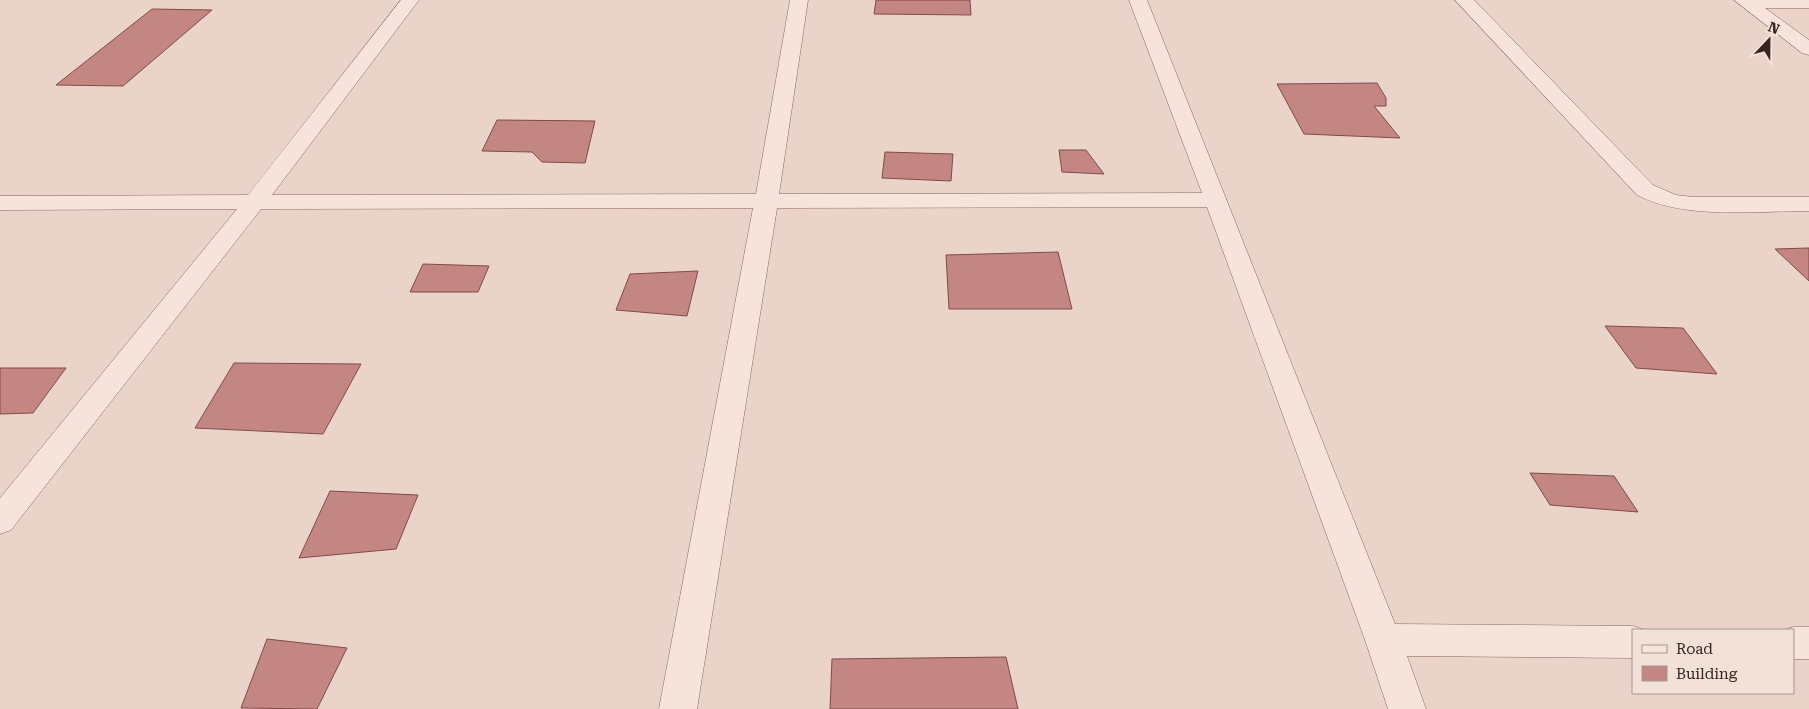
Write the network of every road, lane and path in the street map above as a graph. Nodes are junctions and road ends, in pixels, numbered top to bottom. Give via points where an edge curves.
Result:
1 (410, 0) edge
2 (799, 0) edge
3 (1138, 0) edge
4 (1464, 0) edge
5 (1745, 2) edge
6 (1809, 3) edge
7 (1809, 49) edge
8 (1216, 200) junction
9 (255, 202) junction
10 (0, 203) edge
11 (766, 203) junction
12 (1809, 204) edge
13 (0, 521) edge
14 (1383, 640) junction
15 (1632, 642) edge
16 (1794, 643) edge
17 (1809, 643) edge
18 (678, 709) edge
19 (1407, 709) edge

1 - 9 street
2 - 11 street
3 - 8 street
4 - 12 street via 1645,190 1674,203
5 - 6 street
5 - 7 street
8 - 11 street
8 - 14 street
9 - 10 street
9 - 11 street
9 - 13 street
11 - 18 street
14 - 15 street
14 - 19 street
16 - 17 street

